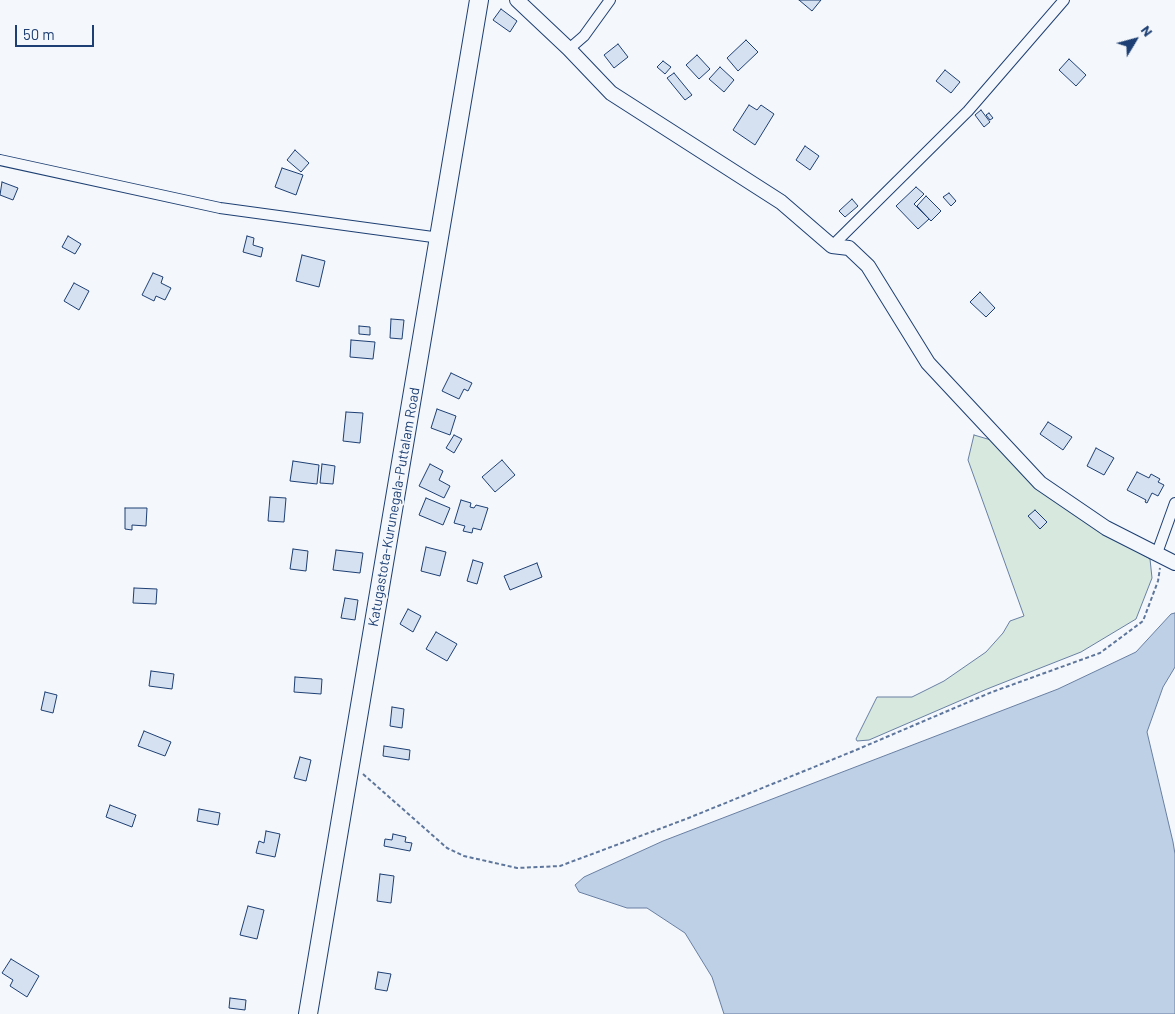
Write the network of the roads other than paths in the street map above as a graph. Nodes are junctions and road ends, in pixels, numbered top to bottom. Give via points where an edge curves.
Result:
1 (479, 0) edge
2 (517, 0) edge
3 (610, 0) edge
4 (1064, 0) edge
5 (569, 49) junction
6 (0, 160) edge
7 (440, 238) junction
8 (832, 246) junction
9 (1175, 503) edge
10 (1160, 555) junction
11 (1175, 563) edge
12 (308, 1014) edge

1 - 7 highway, Katugastota-Kurunegala-Puttalam Road
2 - 5 street
3 - 5 street via 584,36
4 - 8 street via 968,111
5 - 8 street via 611,93 781,202
6 - 7 street via 220,208
7 - 12 highway, Katugastota-Kurunegala-Puttalam Road
8 - 10 street via 849,248 868,266 928,363 1040,483 1106,528
9 - 10 street
10 - 11 street

